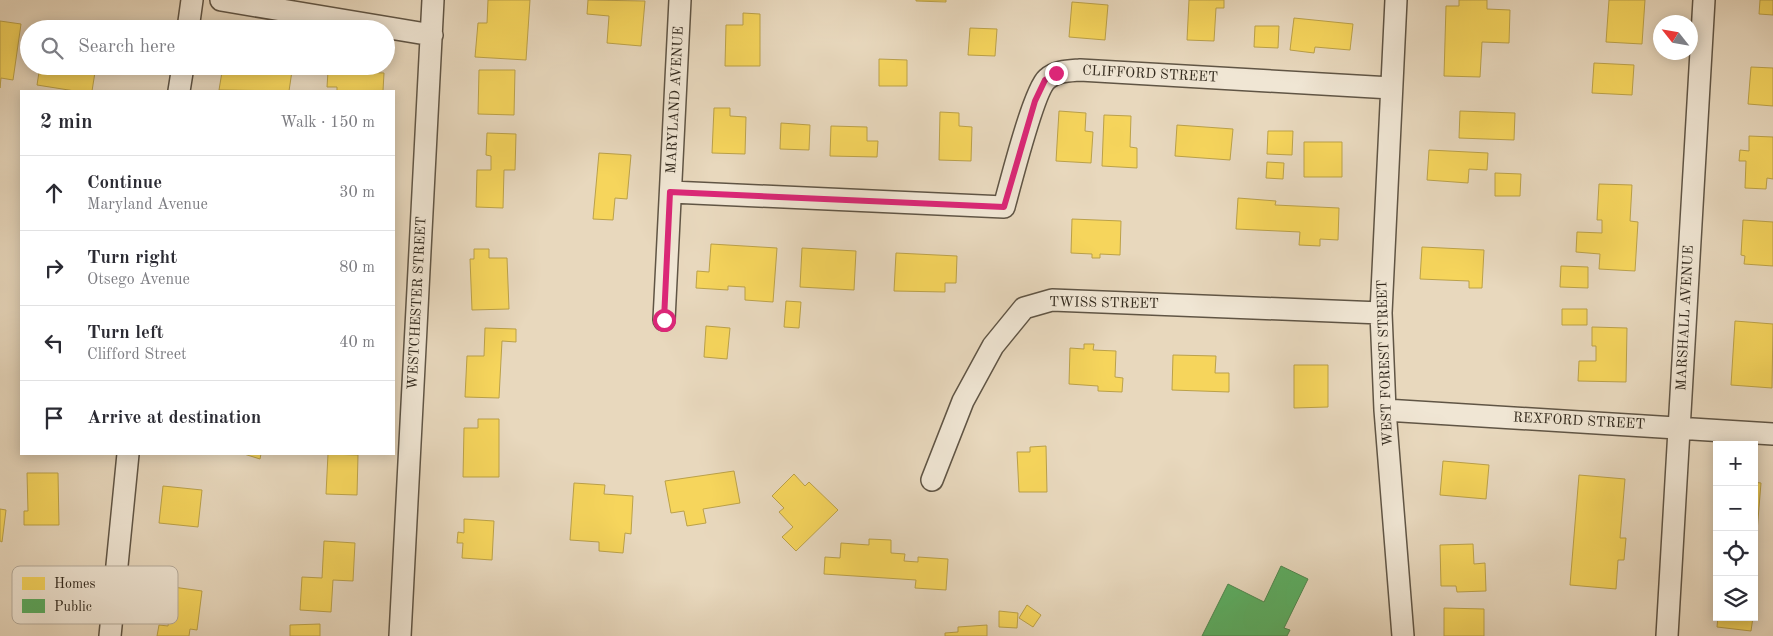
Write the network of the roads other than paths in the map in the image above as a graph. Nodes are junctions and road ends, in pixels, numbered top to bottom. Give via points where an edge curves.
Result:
1 (192, 0) edge
2 (221, 0) edge
3 (434, 0) edge
4 (680, 0) edge
5 (1396, 0) edge
6 (1704, 0) edge
7 (189, 20) edge
8 (342, 20) edge
9 (395, 29) edge
10 (432, 35) junction
11 (182, 75) edge
12 (1391, 88) junction
13 (179, 90) edge
14 (670, 192) junction
15 (1381, 313) junction
16 (664, 320) dead end
17 (1385, 410) junction
18 (1679, 428) junction
19 (1773, 434) edge
20 (128, 455) edge
21 (932, 480) dead end
22 (117, 566) edge
23 (400, 636) edge
24 (1403, 636) edge
25 (1667, 636) edge

1 - 7 street
2 - 8 street
3 - 10 street, WESTCHESTER STREET
4 - 14 street, MARYLAND AVENUE
5 - 12 street, WEST FOREST STREET
6 - 18 street, MARSHALL AVENUE
9 - 10 street
10 - 23 street, WESTCHESTER STREET
11 - 13 street
12 - 14 street, CLIFFORD STREET via 1080,70 1056,73 1045,80 1035,101 1004,207
12 - 15 street, WEST FOREST STREET
14 - 16 street, MARYLAND AVENUE
15 - 17 street, WEST FOREST STREET
15 - 21 street, TWISS STREET via 1052,300 1024,308 993,346 963,401
17 - 18 street, REXFORD STREET
17 - 24 street, WEST FOREST STREET
18 - 19 street, REXFORD STREET
18 - 25 street, MARSHALL AVENUE
20 - 22 street

